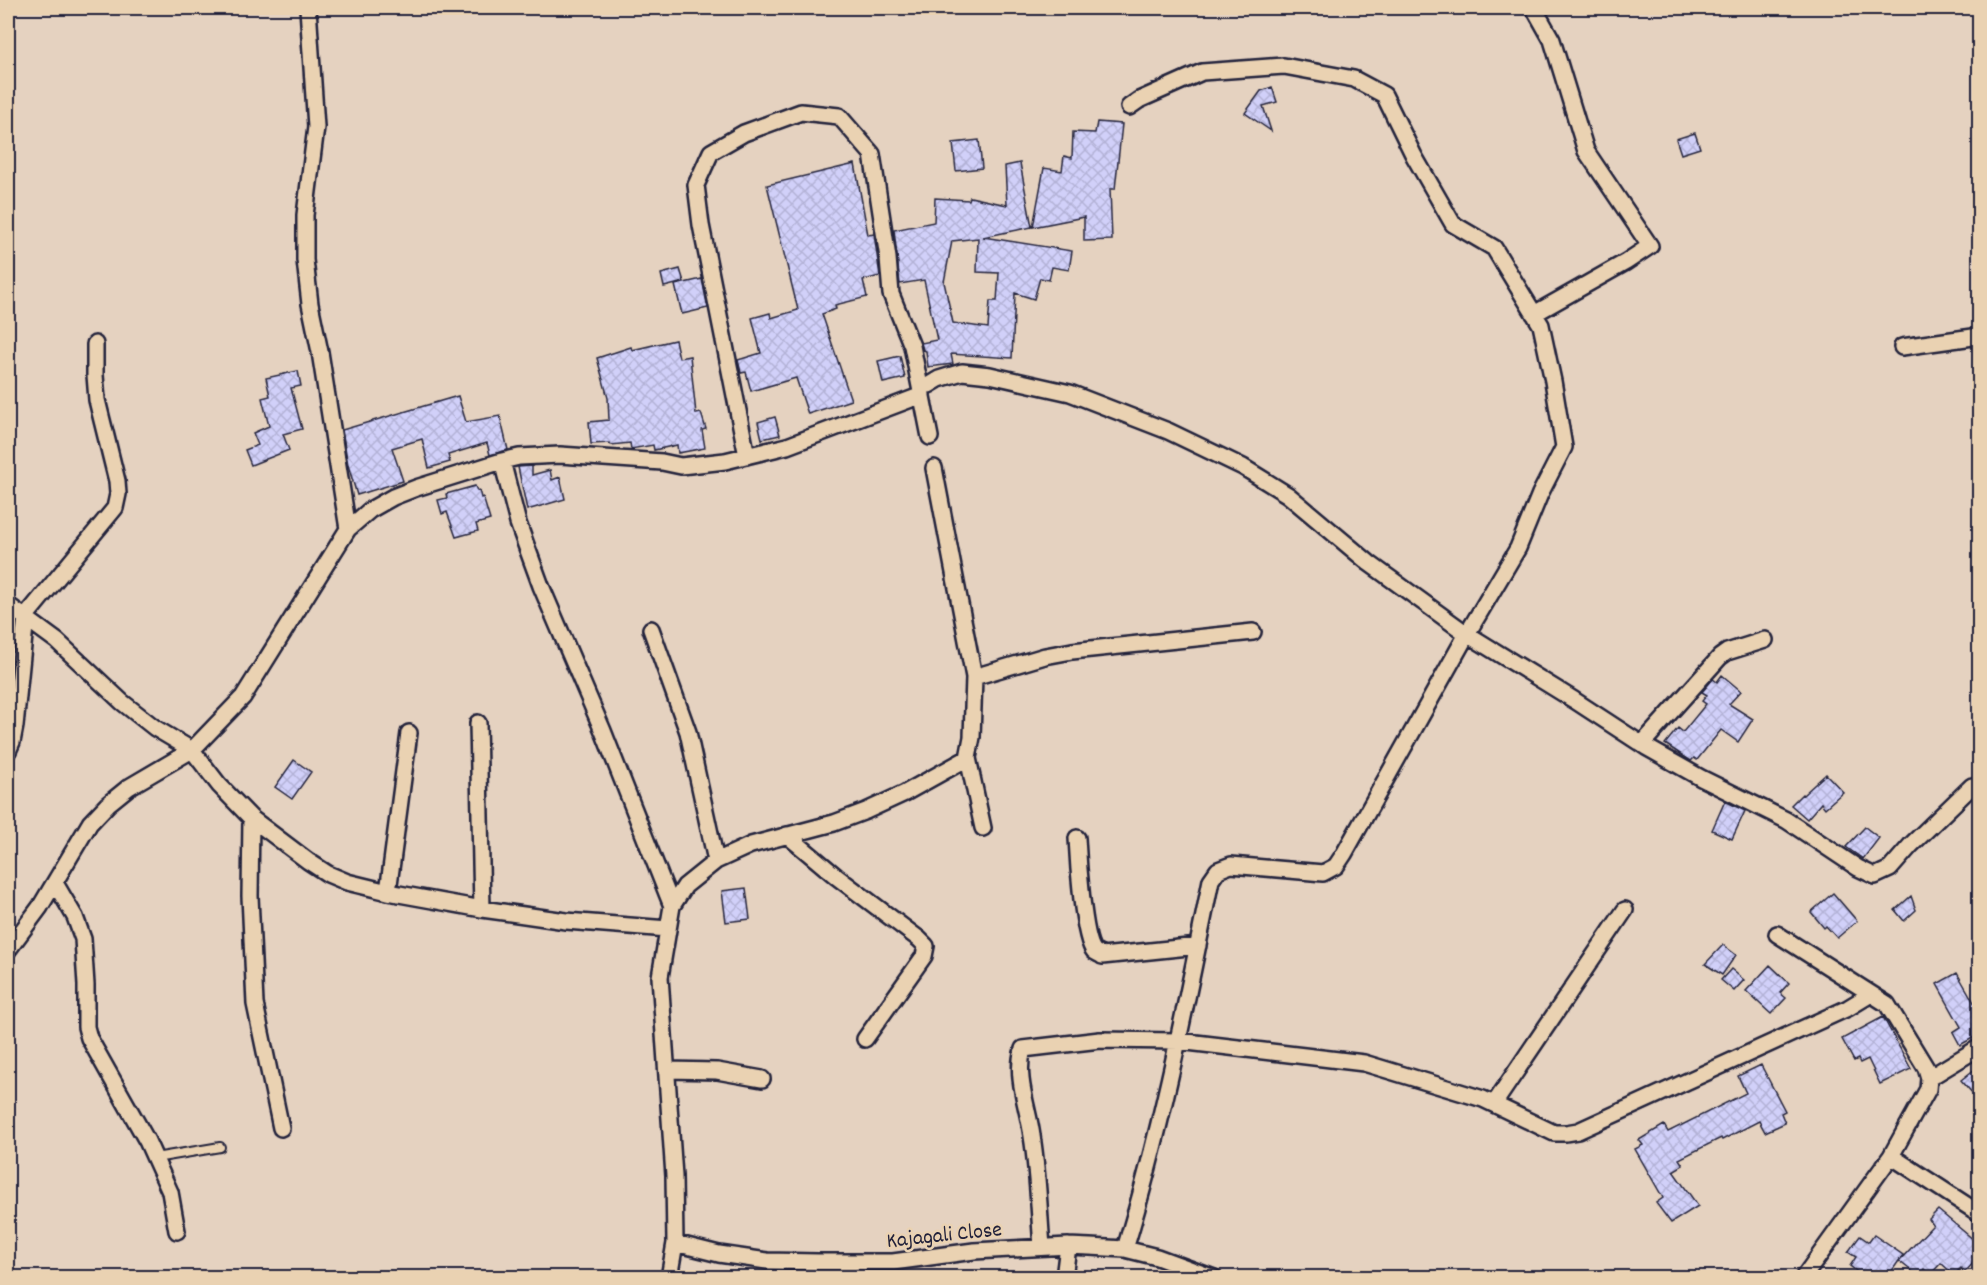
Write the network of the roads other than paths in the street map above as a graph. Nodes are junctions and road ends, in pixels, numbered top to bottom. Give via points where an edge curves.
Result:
1 (308, 8) edge
2 (1534, 8) edge
3 (1129, 107) dead end
4 (1534, 314) junction
5 (1980, 336) edge
6 (95, 344) dead end
7 (1902, 347) dead end
8 (925, 390) junction
9 (930, 437) dead end
10 (747, 456) junction
11 (502, 461) junction
12 (934, 468) dead end
13 (348, 529) junction
14 (8, 605) edge
15 (26, 616) junction
16 (651, 629) dead end
17 (1253, 632) dead end
18 (1467, 634) junction
19 (1765, 640) dead end
20 (974, 677) junction
21 (478, 723) dead end
22 (409, 733) dead end
23 (1642, 744) junction
24 (192, 750) junction
25 (8, 751) edge
26 (968, 758) junction
27 (1972, 786) dead end
28 (251, 818) junction
29 (983, 828) dead end
30 (786, 835) junction
31 (1077, 838) dead end
32 (716, 861) junction
33 (55, 883) junction
34 (388, 892) junction
35 (672, 906) junction
36 (482, 909) junction
37 (1625, 910) dead end
38 (668, 928) junction
39 (1777, 934) dead end
40 (1198, 946) junction
41 (8, 950) edge
42 (1871, 994) junction
43 (865, 1039) dead end
44 (1179, 1041) junction
45 (1980, 1047) edge
46 (667, 1070) junction
47 (1929, 1078) junction
48 (762, 1079) dead end
49 (1494, 1104) junction
50 (281, 1128) dead end
51 (220, 1147) dead end
52 (1892, 1156) junction
53 (154, 1158) junction
54 (1980, 1214) edge
55 (177, 1231) dead end
56 (675, 1243) junction
57 (1068, 1246) junction
58 (1042, 1247) junction
59 (1125, 1249) junction
60 (669, 1278) edge
61 (1064, 1278) edge
62 (1214, 1278) edge
63 (1803, 1278) edge

1 - 13 street via 316,127 305,215 305,260
2 - 4 street via 1552,40 1586,151 1650,246
3 - 4 street via 1202,72 1284,66 1354,79 1384,95 1453,224 1494,248
4 - 18 street via 1541,325 1564,447 1518,548
5 - 7 street
6 - 15 street via 97,400 117,481 115,508
8 - 9 street
8 - 10 street via 786,446
8 - 10 street via 891,294 872,154 839,116 801,112 744,133 711,152 696,185
8 - 18 street via 939,379 962,372 1032,383 1070,393 1194,442 1288,495 1369,563
10 - 11 street via 681,466 560,455
11 - 13 street via 393,498 370,510
11 - 35 street via 518,523 541,586
12 - 20 street
13 - 24 street via 243,697
14 - 15 street
15 - 24 street via 122,702
15 - 25 street via 15,726
16 - 32 street via 688,732
17 - 20 street via 1072,651
18 - 23 street
18 - 40 street via 1336,866 1323,873 1231,865 1218,870 1211,880
19 - 23 street via 1720,657
20 - 26 street
21 - 36 street
22 - 34 street
23 - 27 street via 1786,820 1875,876 1890,869
24 - 28 street
24 - 33 street via 108,804 84,831
26 - 29 street
26 - 30 street via 866,811
28 - 34 street via 328,874
28 - 50 street via 255,1004
30 - 32 street
30 - 43 street via 926,946 924,956
31 - 40 street via 1081,897 1095,952 1102,956
32 - 35 street via 685,886
33 - 41 street
33 - 53 street via 83,939 89,1038
34 - 36 street
35 - 38 street
36 - 38 street via 566,921
37 - 49 street
38 - 46 street via 660,977
39 - 42 street
40 - 44 street
42 - 47 street via 1887,1004
42 - 49 street via 1578,1131 1554,1133
44 - 49 street via 1364,1063
44 - 58 street via 1100,1040 1023,1049 1020,1072 1032,1135
44 - 59 street via 1148,1174
45 - 47 street
46 - 48 street via 717,1071
46 - 56 street
47 - 52 street via 1928,1089
51 - 53 lane
52 - 54 street
52 - 63 street
53 - 55 street via 170,1192
56 - 58 street, Kajagali Close via 758,1260 808,1262 893,1262
56 - 60 street
57 - 58 street, Kajagali Close
57 - 59 street, Kajagali Close
57 - 61 street
59 - 62 street, Kajagali Close

